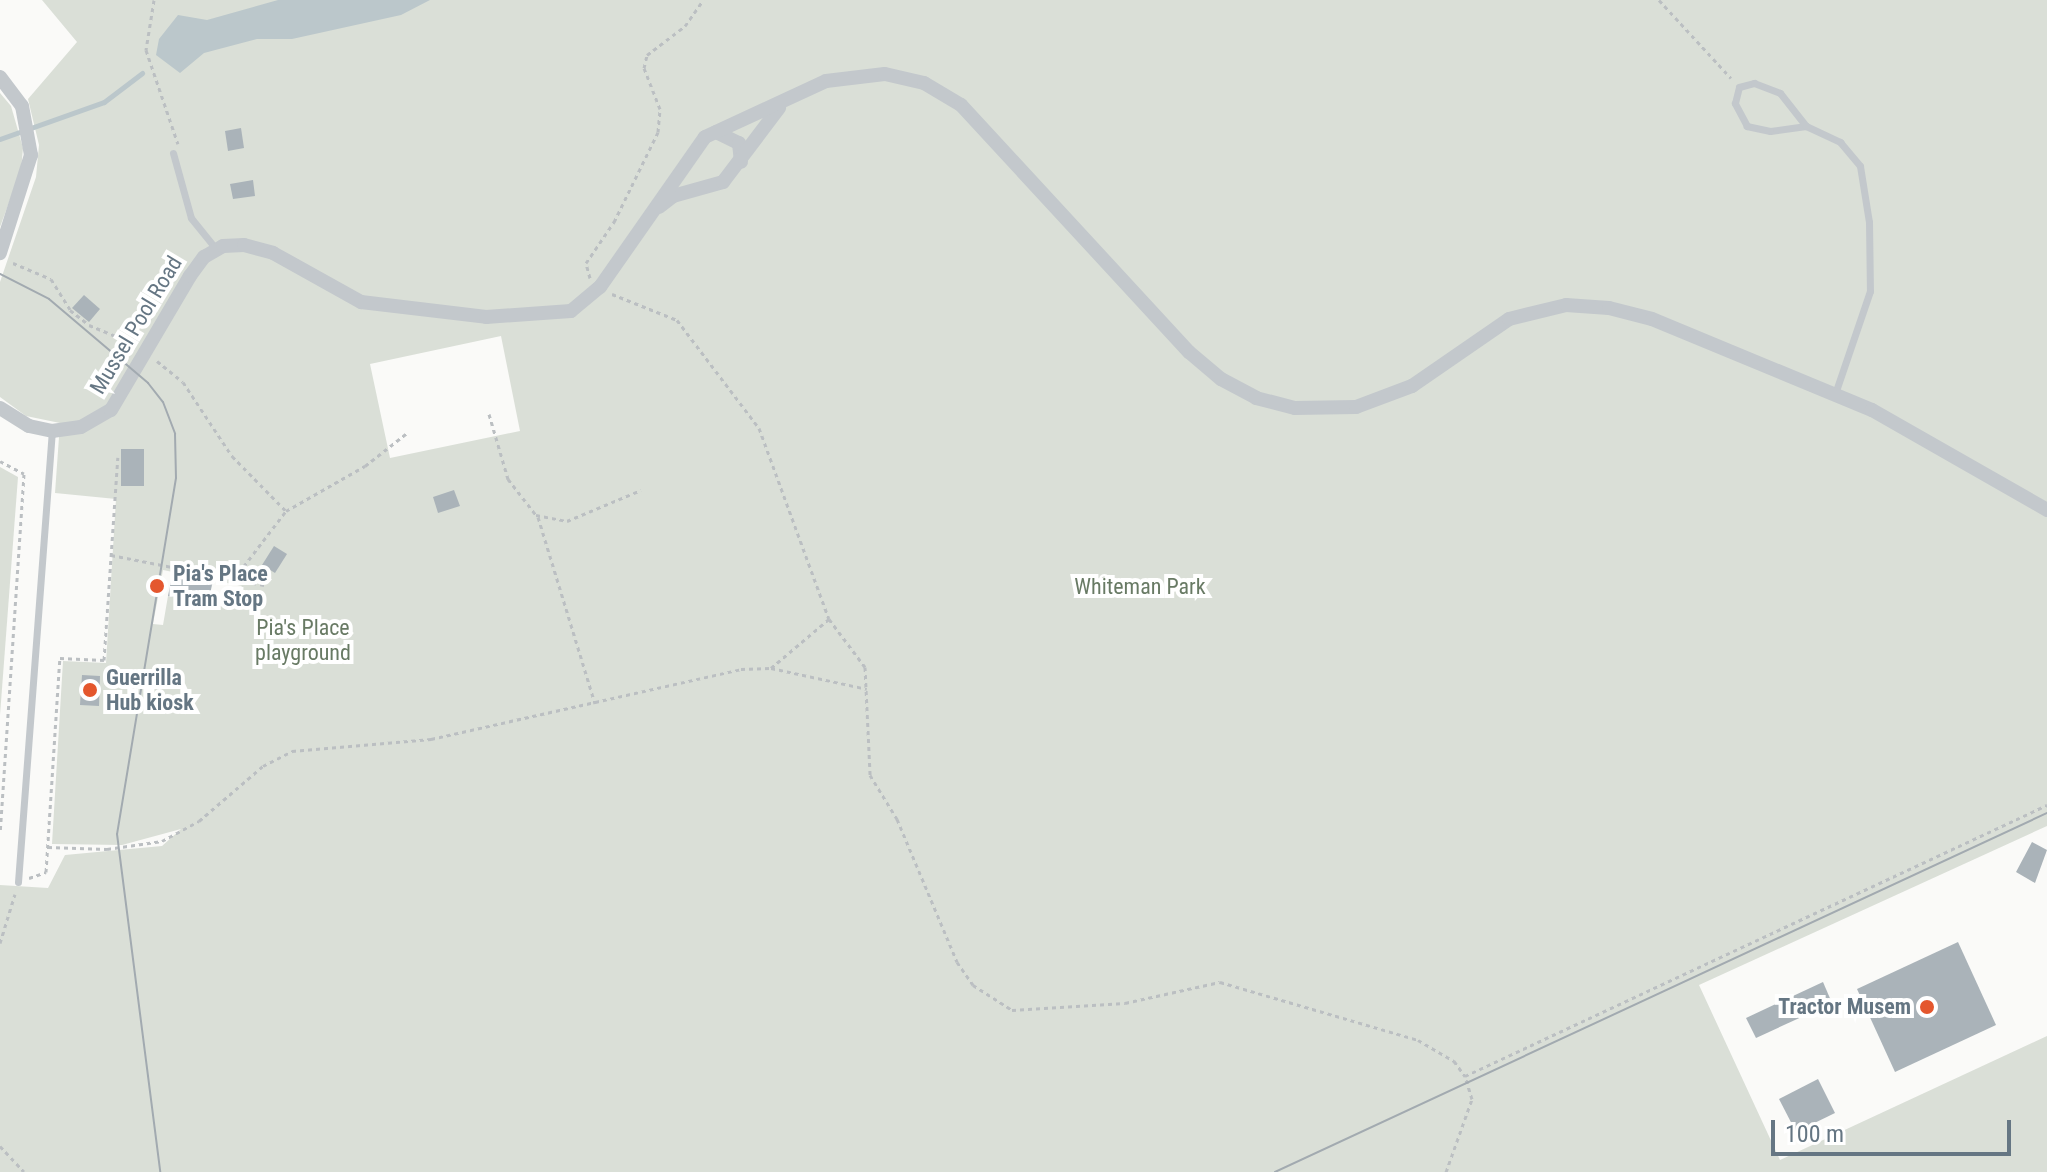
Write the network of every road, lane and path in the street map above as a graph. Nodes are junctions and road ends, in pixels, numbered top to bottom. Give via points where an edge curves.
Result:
1 (154, 0) edge
2 (703, 0) edge
3 (1659, 0) edge
4 (0, 77) edge
5 (1739, 87) junction
6 (789, 98) junction
7 (1806, 126) junction
8 (712, 132) junction
9 (173, 153) joint
10 (738, 167) junction
11 (643, 225) junction
12 (216, 249) junction
13 (0, 256) edge
14 (600, 287) junction
15 (147, 353) junction
16 (1835, 394) junction
17 (0, 408) edge
18 (489, 414) dead end
19 (52, 431) junction
20 (407, 433) dead end
21 (118, 457) dead end
22 (0, 461) edge
23 (641, 490) dead end
24 (2047, 510) edge
25 (286, 511) junction
26 (536, 515) junction
27 (110, 555) junction
28 (234, 579) junction
29 (264, 585) dead end
30 (829, 619) junction
31 (771, 668) junction
32 (867, 689) junction
33 (595, 704) junction
34 (2047, 805) edge
35 (0, 833) edge
36 (48, 847) junction
37 (18, 880) junction
38 (0, 943) edge
39 (1465, 1076) junction
40 (0, 1146) edge
41 (24, 1172) edge
42 (1446, 1172) edge

1 - 9 path via 146,50 175,124 179,143 171,146
2 - 14 path via 685,26 645,62 660,109 658,132 614,222 586,263 586,272
3 - 5 path
4 - 13 street via 26,118 29,136 27,174
5 - 7 lane via 1754,83 1773,88
5 - 7 lane via 1735,103 1747,126 1770,131
6 - 8 street via 754,118
6 - 10 street
6 - 16 street via 826,81 866,73 904,77 945,94 977,121 1205,367 1274,404 1319,410 1376,402 1412,386 1492,328 1566,305 1652,319
7 - 16 lane via 1840,142 1854,157 1869,222 1870,291
8 - 10 street via 729,134 739,143
8 - 11 street
9 - 12 lane via 191,218
10 - 11 street via 712,187 665,200
11 - 14 street, Mussel Pool Road
12 - 14 street, Mussel Pool Road via 244,245 273,253 361,302 459,314 571,311
12 - 15 street, Mussel Pool Road via 190,276
13 - 15 path via 44,274 70,310 89,325
14 - 30 path via 677,320 751,414 772,454 796,540
15 - 19 street, Mussel Pool Road via 111,410 81,427
15 - 25 path via 183,382 232,456
16 - 24 street
17 - 19 street via 29,426
18 - 26 path via 508,479
19 - 37 lane
20 - 25 path via 365,466
21 - 27 path
22 - 35 path via 24,474
23 - 26 path via 567,521
25 - 28 path
26 - 33 path
27 - 28 path
27 - 36 path via 104,660 60,658
28 - 29 path
30 - 31 path
30 - 32 path via 861,658
31 - 32 path
31 - 33 path via 741,669
32 - 39 path via 870,775 897,819 957,962 981,992 1012,1010 1033,1011 1125,1003 1220,982 1418,1040 1454,1061
33 - 36 path via 431,739 292,751 263,766 199,821 162,841 107,849
34 - 39 path
36 - 37 path via 46,872
37 - 38 path
39 - 42 path via 1472,1099
40 - 41 path

